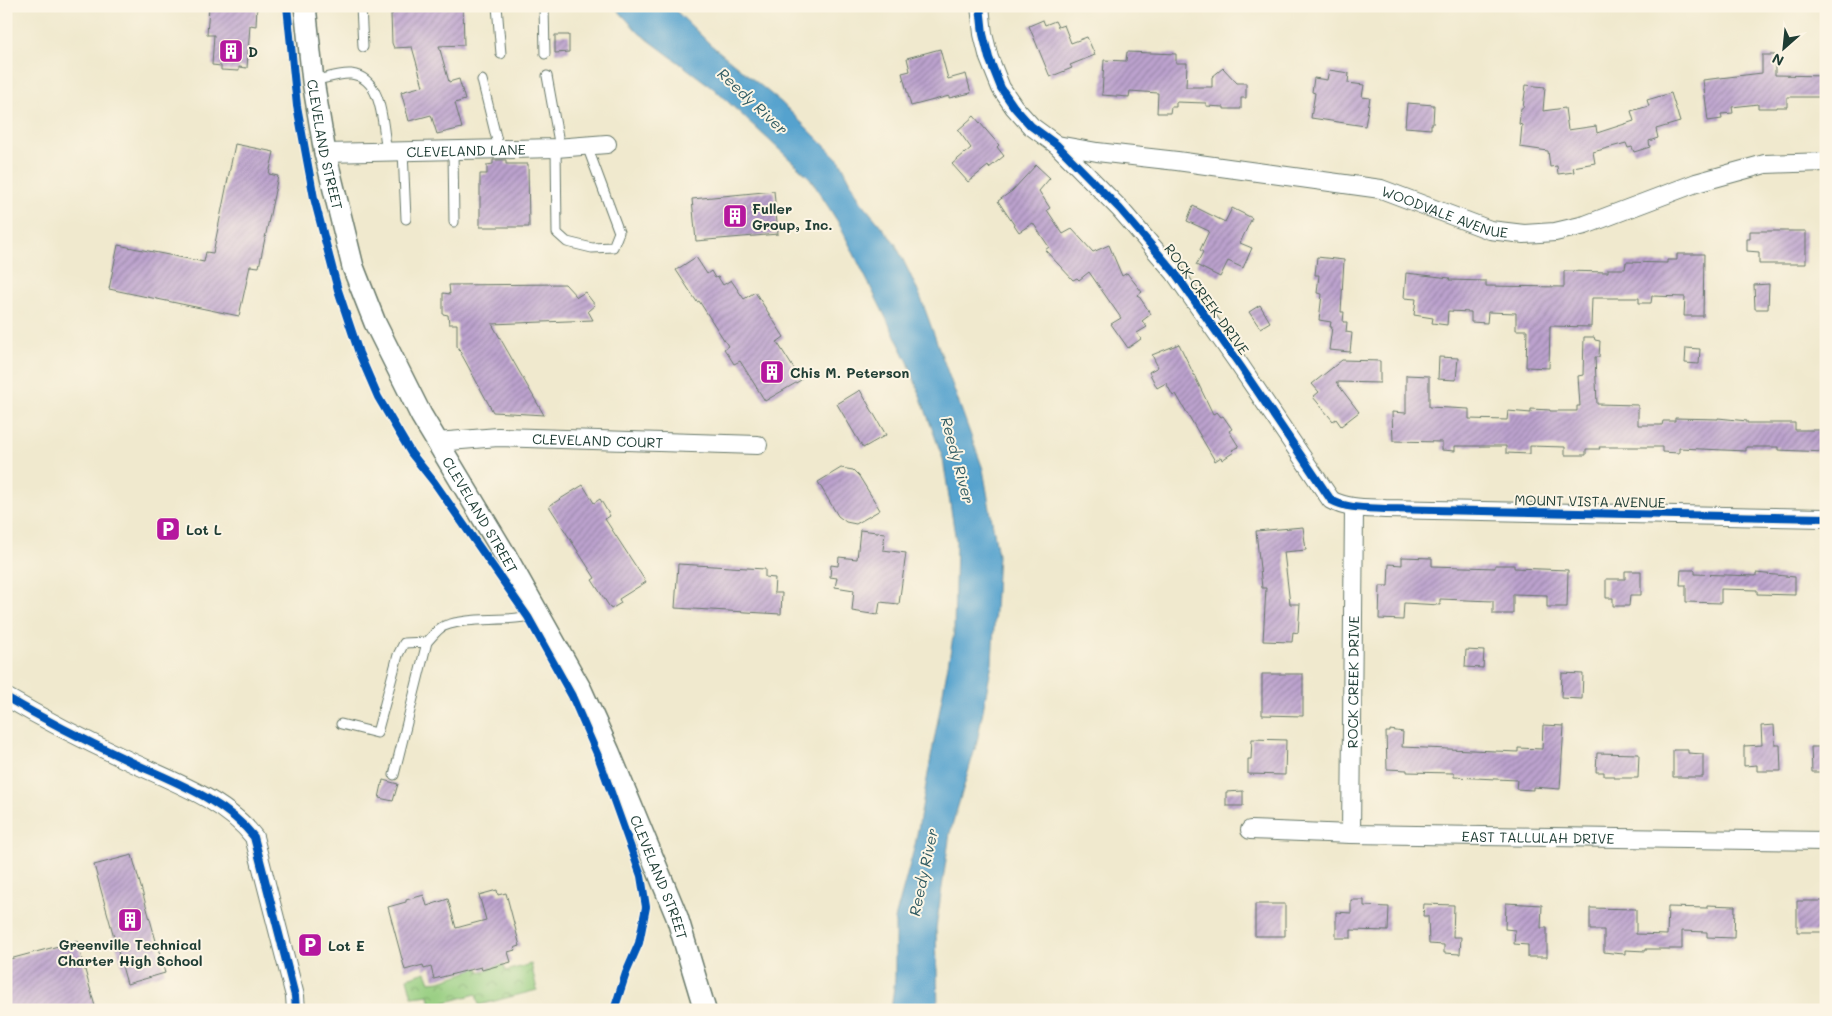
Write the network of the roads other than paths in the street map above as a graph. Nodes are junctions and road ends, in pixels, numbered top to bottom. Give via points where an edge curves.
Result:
1 (305, 6) edge
2 (361, 6) edge
3 (497, 6) edge
4 (544, 6) edge
5 (980, 6) edge
6 (364, 47) dead end
7 (501, 54) dead end
8 (545, 54) dead end
9 (547, 76) dead end
10 (482, 80) dead end
11 (313, 81) junction
12 (607, 144) dead end
13 (1057, 145) junction
14 (587, 146) junction
15 (558, 148) junction
16 (499, 149) junction
17 (453, 150) junction
18 (395, 151) junction
19 (325, 153) junction
20 (1826, 162) edge
21 (406, 219) dead end
22 (454, 222) dead end
23 (437, 442) junction
24 (758, 445) dead end
25 (1354, 508) junction
26 (1826, 518) edge
27 (539, 613) junction
28 (426, 642) junction
29 (6, 697) edge
30 (340, 724) dead end
31 (394, 776) dead end
32 (1250, 830) dead end
33 (1351, 834) junction
34 (1826, 841) edge
35 (296, 1010) edge
36 (704, 1010) edge

1 - 11 street, CLEVELAND STREET
2 - 6 lane
3 - 7 lane
4 - 8 lane
5 - 13 street, ROCK CREEK DRIVE via 989,58 1001,88 1031,126
9 - 15 lane
10 - 16 lane
11 - 18 lane via 349,74 370,83
11 - 19 street, CLEVELAND STREET
12 - 14 street, CLEVELAND LANE
13 - 20 street, WOODVALE AVENUE via 1381,189 1490,230 1524,234 1555,232 1584,225 1696,183 1756,166
13 - 25 street, ROCK CREEK DRIVE via 1120,209 1175,273 1324,492 1339,505
14 - 15 street, CLEVELAND LANE
14 - 15 lane via 619,232 613,247 592,248 567,242 557,233
15 - 16 street, CLEVELAND LANE
16 - 17 street, CLEVELAND LANE
17 - 18 street, CLEVELAND LANE
17 - 22 lane
18 - 19 street, CLEVELAND LANE
18 - 21 lane
19 - 23 street, CLEVELAND STREET via 353,267 375,323
23 - 24 street, CLEVELAND COURT via 498,437
23 - 27 street, CLEVELAND STREET
25 - 26 street, MOUNT VISTA AVENUE
25 - 33 street, ROCK CREEK DRIVE
27 - 28 lane via 443,626
27 - 36 street, CLEVELAND STREET via 581,690 609,752 677,917
28 - 30 lane via 404,643 377,734
28 - 31 lane
29 - 35 street via 69,732 199,794 244,824 254,837
32 - 33 street, EAST TALLULAH DRIVE
33 - 34 street, EAST TALLULAH DRIVE

